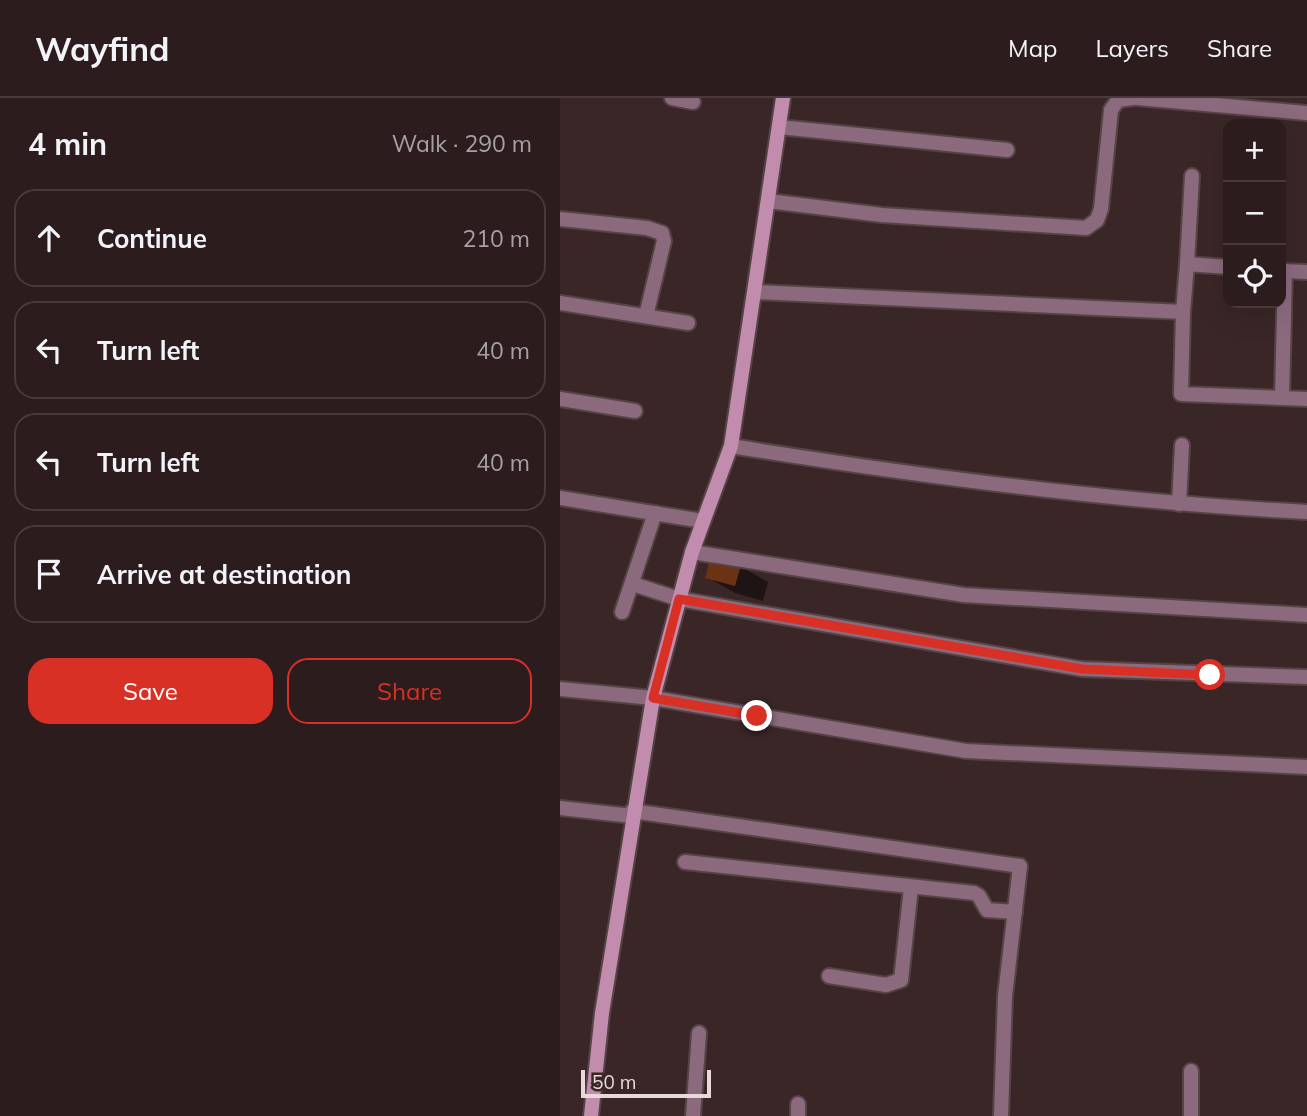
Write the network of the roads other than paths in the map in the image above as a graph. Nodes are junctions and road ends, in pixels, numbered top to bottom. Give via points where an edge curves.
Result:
1 (672, 98) edge
2 (783, 98) edge
3 (1135, 98) edge
4 (693, 102) dead end
5 (1307, 113) edge
6 (779, 127) junction
7 (1007, 150) dead end
8 (1192, 176) dead end
9 (768, 201) junction
10 (560, 219) edge
11 (1187, 264) junction
12 (1223, 267) edge
13 (1286, 271) edge
14 (1307, 272) edge
15 (755, 292) junction
16 (560, 303) edge
17 (1283, 308) edge
18 (1183, 312) junction
19 (646, 316) junction
20 (688, 323) dead end
21 (1282, 398) junction
22 (560, 399) edge
23 (1307, 399) edge
24 (635, 411) dead end
25 (1182, 445) dead end
26 (731, 446) junction
27 (560, 498) edge
28 (1179, 504) junction
29 (1307, 512) edge
30 (655, 513) junction
31 (703, 521) junction
32 (692, 552) junction
33 (633, 584) junction
34 (679, 599) junction
35 (622, 612) dead end
36 (1307, 615) edge
37 (1307, 677) edge
38 (560, 689) edge
39 (653, 698) junction
40 (1307, 767) edge
41 (560, 808) edge
42 (632, 813) junction
43 (685, 862) dead end
44 (911, 887) junction
45 (1015, 912) junction
46 (829, 976) dead end
47 (699, 1033) dead end
48 (1191, 1071) dead end
49 (591, 1116) edge
50 (693, 1116) edge
51 (1001, 1116) edge
52 (1191, 1116) edge

1 - 4 street
2 - 6 street
3 - 5 street
3 - 9 street via 1118,100 1111,110 1101,209 1097,220 1086,228 882,215
6 - 7 street
6 - 9 street
8 - 11 street
9 - 15 street
10 - 19 street via 663,233
11 - 12 street
11 - 18 street
13 - 14 street
15 - 18 street
15 - 26 street
16 - 19 street
17 - 21 street
18 - 21 street via 1181,394
19 - 20 street
21 - 23 street
22 - 24 street
25 - 28 street
26 - 28 street via 898,473
26 - 31 street
27 - 30 street
28 - 29 street
30 - 31 street
30 - 33 street
31 - 32 street
32 - 34 street
32 - 36 street via 964,595
33 - 34 street
33 - 35 street
34 - 37 street via 1082,669
34 - 39 street
38 - 39 street
39 - 40 street via 966,751
39 - 42 street
41 - 42 street
42 - 45 street via 1020,866
42 - 49 street via 601,1013
43 - 44 street
44 - 45 street via 974,893 987,910
44 - 46 street via 901,980 886,985
45 - 51 street via 1005,996
47 - 50 street
48 - 52 street

